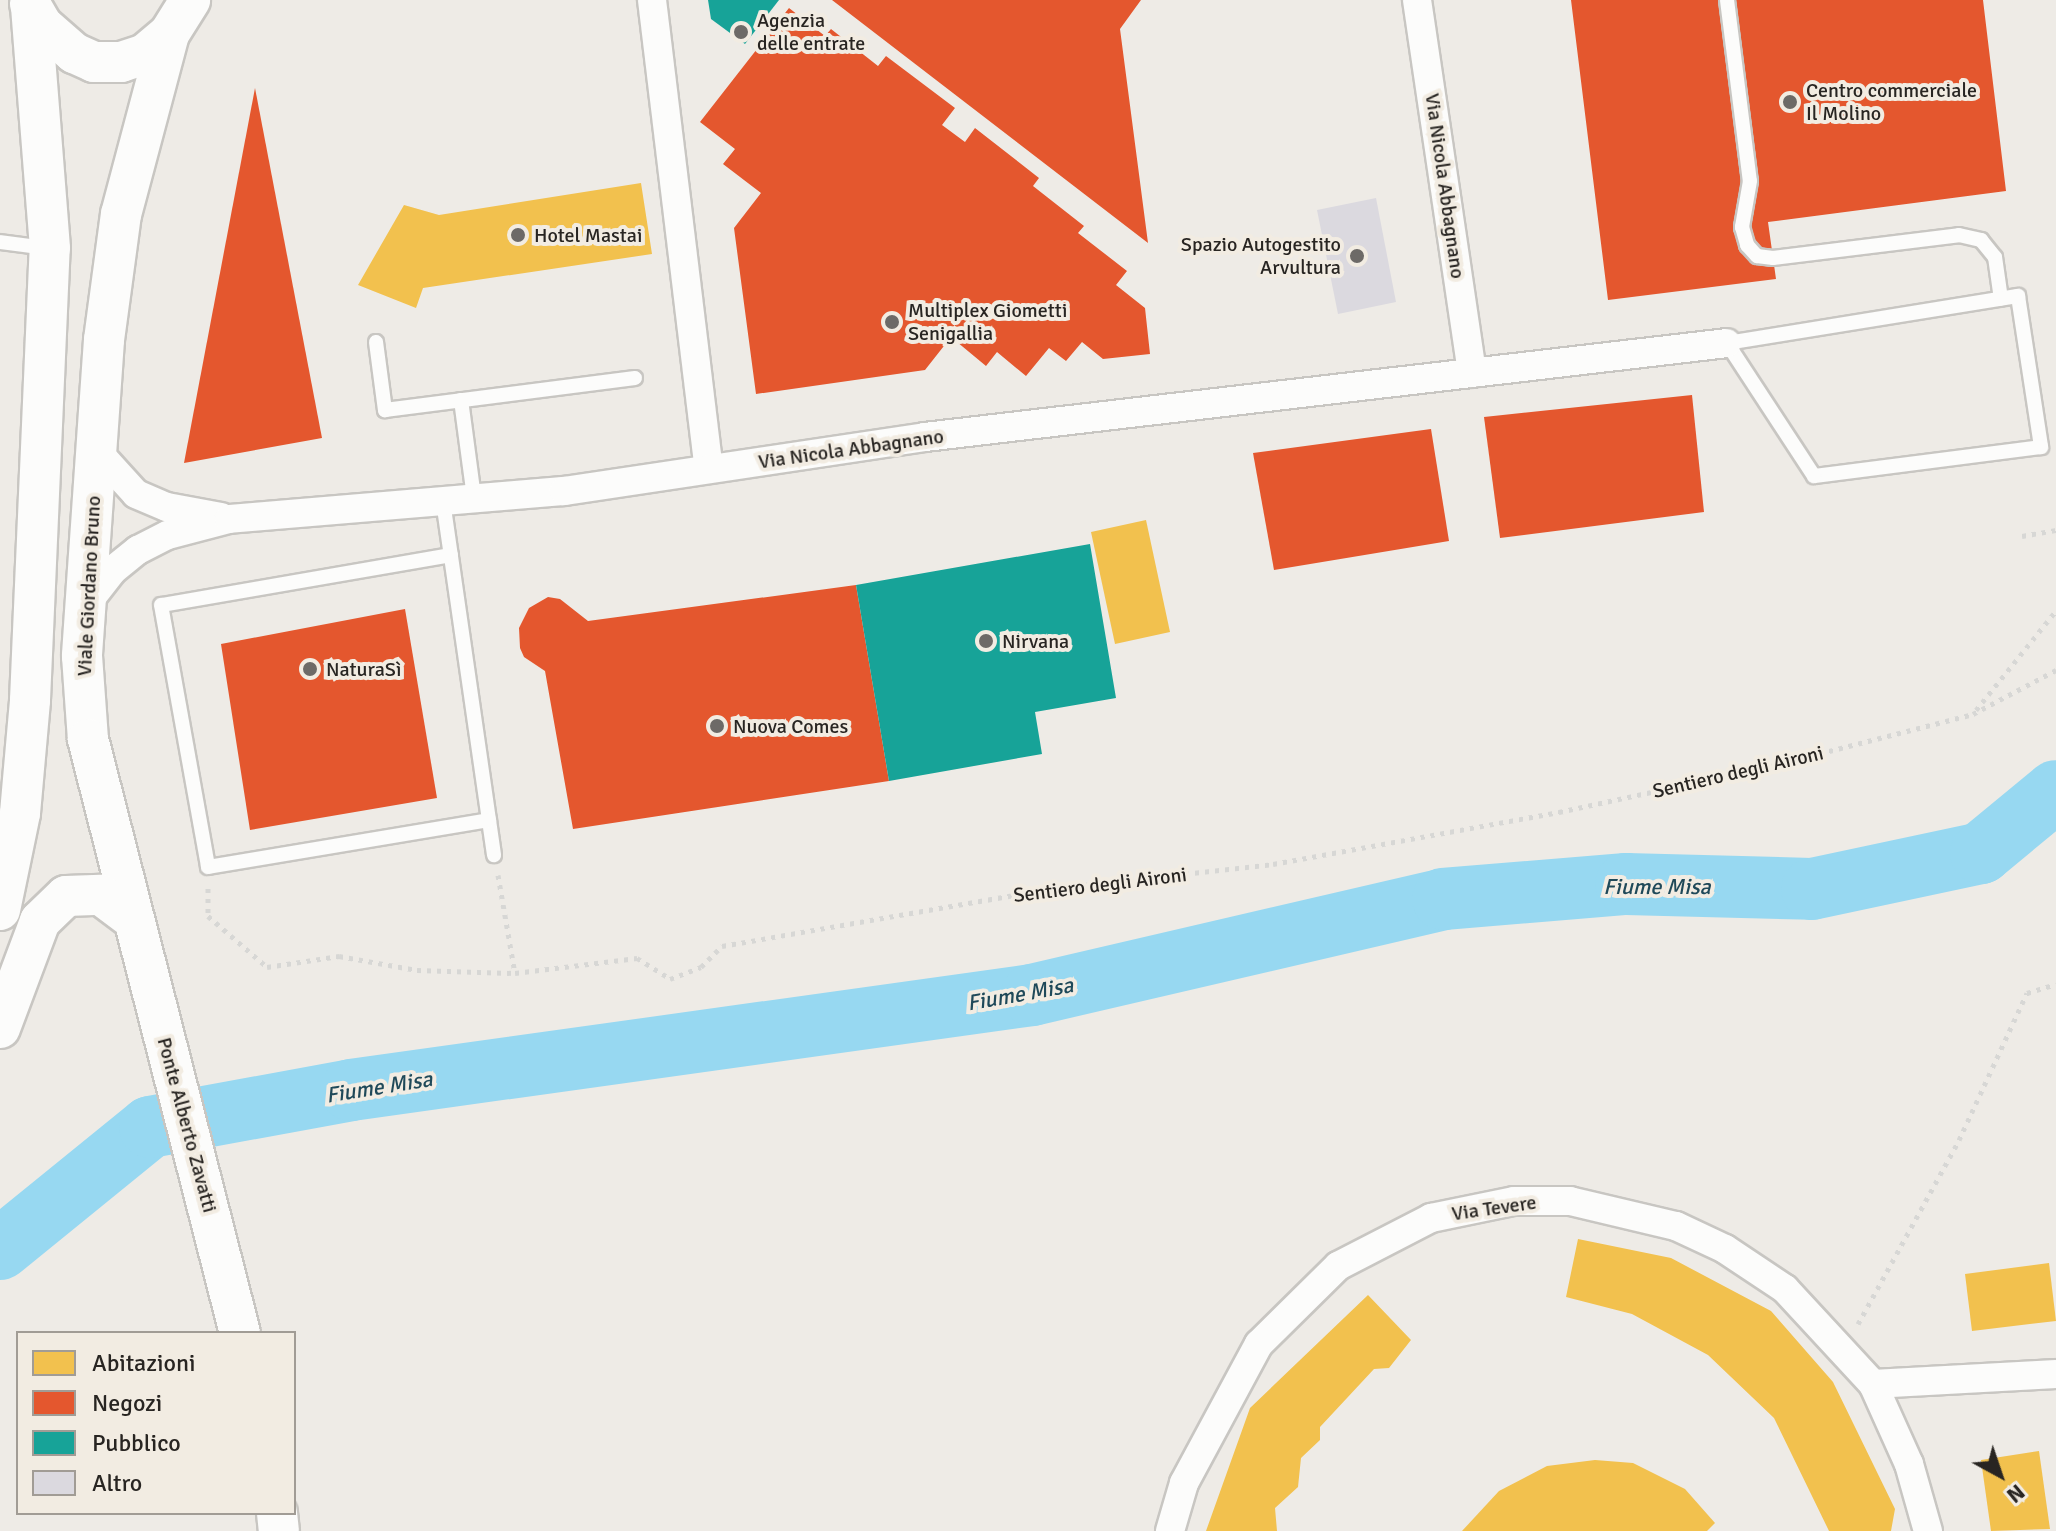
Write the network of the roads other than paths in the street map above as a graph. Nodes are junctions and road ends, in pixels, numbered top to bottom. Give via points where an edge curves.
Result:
1 (190, 0) edge
2 (652, 0) edge
3 (1417, 0) edge
4 (1727, 0) edge
5 (30, 3) edge
6 (169, 34) junction
7 (0, 242) edge
8 (50, 248) junction
9 (2001, 299) junction
10 (376, 342) dead end
11 (1727, 343) junction
12 (1472, 373) junction
13 (635, 378) dead end
14 (461, 400) junction
15 (96, 450) junction
16 (709, 469) junction
17 (474, 498) junction
18 (443, 501) junction
19 (229, 519) junction
20 (451, 555) junction
21 (85, 606) junction
22 (489, 820) junction
23 (10, 828) edge
24 (494, 855) road end
25 (0, 910) edge
26 (136, 933) junction
27 (0, 1028) edge
28 (239, 1331) edge
29 (2056, 1374) edge
30 (1873, 1384) junction
31 (1170, 1531) edge
32 (1928, 1531) edge

1 - 6 main road, Viale Giordano Bruno
2 - 16 street
3 - 12 street, Via Nicola Abbagnano
4 - 9 lane via 1750,181 1742,227 1757,256 1959,235 1981,240 1995,257
5 - 6 main road, Viale Giordano Bruno via 56,40 94,62 121,62 145,54
5 - 8 main road, Viale Giordano Bruno
6 - 15 main road, Viale Giordano Bruno via 121,214
7 - 8 lane
8 - 23 main road, Viale Giordano Bruno via 30,700
9 - 11 lane
9 - 11 lane via 2018,296 2041,447 1814,476
10 - 14 lane via 385,410
11 - 12 street, Via Nicola Abbagnano
12 - 16 street, Via Nicola Abbagnano via 925,437
13 - 14 lane
14 - 17 lane
15 - 19 street, Via Nicola Abbagnano via 136,494 167,507
15 - 21 main road, Viale Giordano Bruno
16 - 17 street, Via Nicola Abbagnano
17 - 18 street, Via Nicola Abbagnano
18 - 19 street, Via Nicola Abbagnano
18 - 20 lane
19 - 21 street, Via Nicola Abbagnano via 168,535 138,550 113,570
20 - 22 lane
20 - 22 lane via 161,605 208,867
21 - 26 main road, Viale Giordano Bruno via 82,656 88,739
22 - 24 lane
23 - 25 main road, Viale Giordano Bruno
26 - 27 main road via 101,895 66,896 40,921
26 - 28 main road, Ponte Alberto Zavatti
29 - 30 street
30 - 31 street, Via Tevere via 1785,1289 1725,1249 1676,1226 1570,1201 1514,1201 1431,1218 1338,1266 1259,1344 1184,1483
30 - 32 street, Via Tevere via 1909,1464

